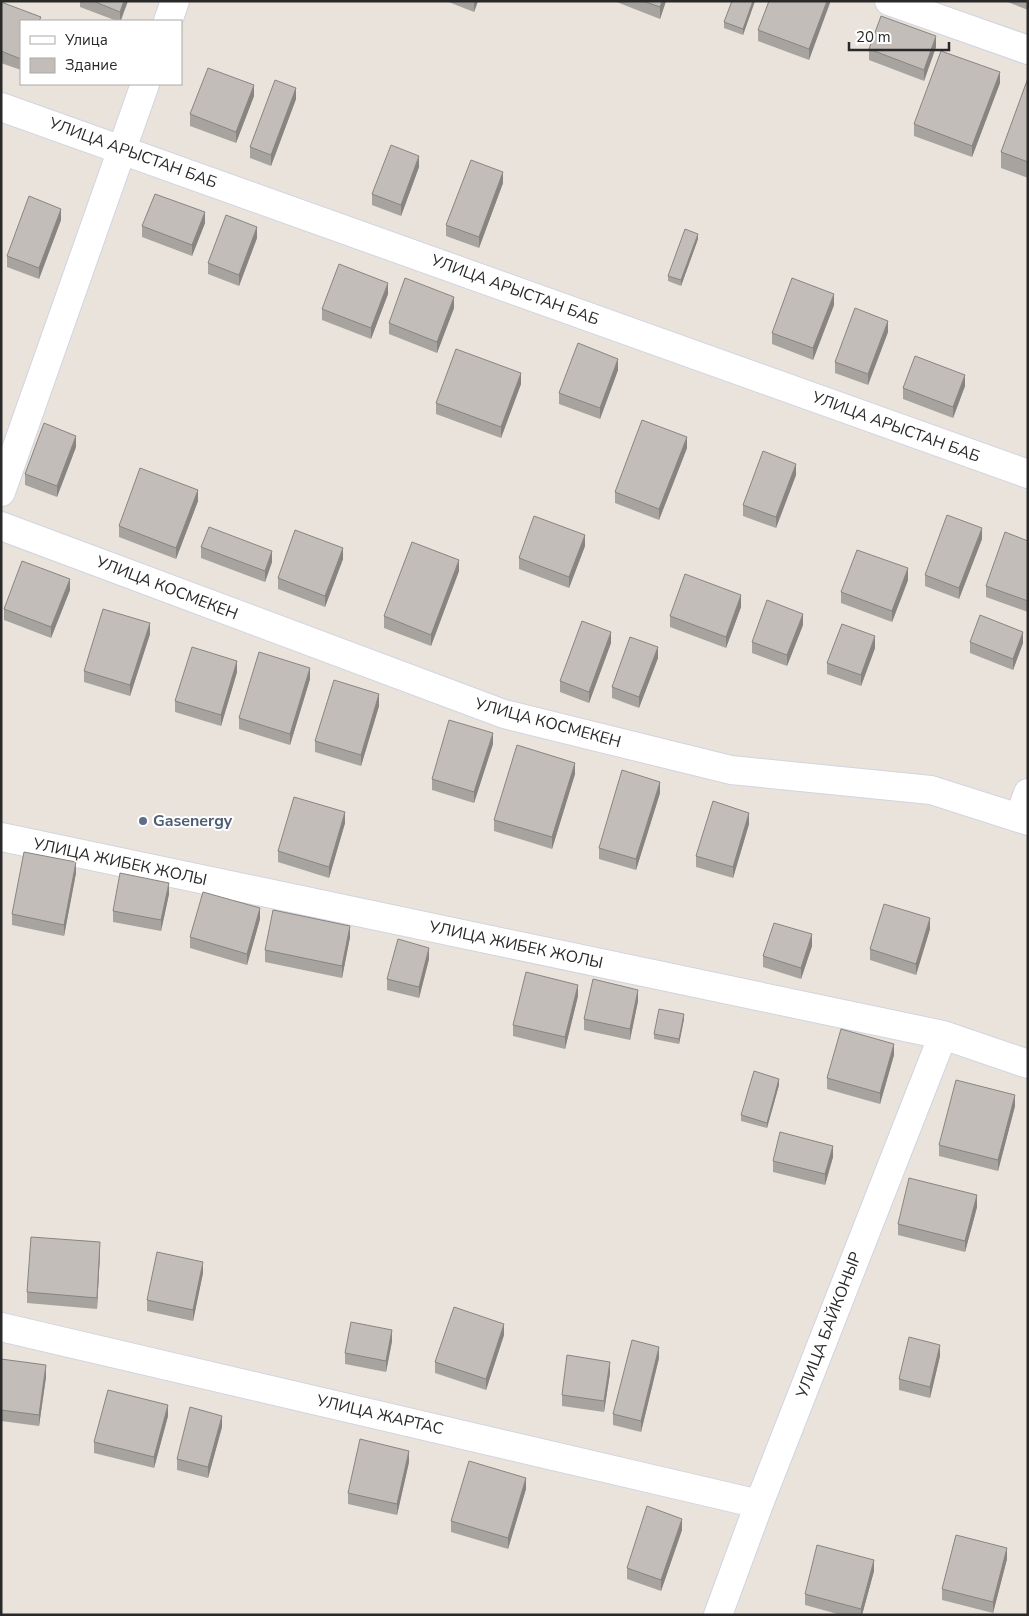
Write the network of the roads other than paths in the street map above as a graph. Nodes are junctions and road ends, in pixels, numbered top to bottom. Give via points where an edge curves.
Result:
1 (175, 1) edge
2 (889, 1) edge
3 (168, 20) edge
4 (1028, 50) edge
5 (145, 85) edge
6 (1, 107) edge
7 (122, 149) junction
8 (1028, 474) edge
9 (1, 492) edge
10 (1, 526) edge
11 (1025, 811) edge
12 (1, 837) edge
13 (943, 1035) junction
14 (1028, 1064) edge
15 (1, 1327) edge
16 (759, 1504) junction
17 (723, 1613) edge

1 - 3 street
2 - 4 street
5 - 7 street
6 - 7 street, УЛИЦА АРЫСТАН БАБ
7 - 8 street, УЛИЦА АРЫСТАН БАБ
7 - 9 street
10 - 11 street, УЛИЦА КОСМЕКЕН via 504,714 731,770 931,790
12 - 13 street, УЛИЦА ЖИБЕК ЖОЛЫ
13 - 14 street, УЛИЦА ЖИБЕК ЖОЛЫ
13 - 16 street, УЛИЦА БАЙКОНЫР
15 - 16 street, УЛИЦА ЖАРТАС
16 - 17 street, УЛИЦА БАЙКОНЫР

